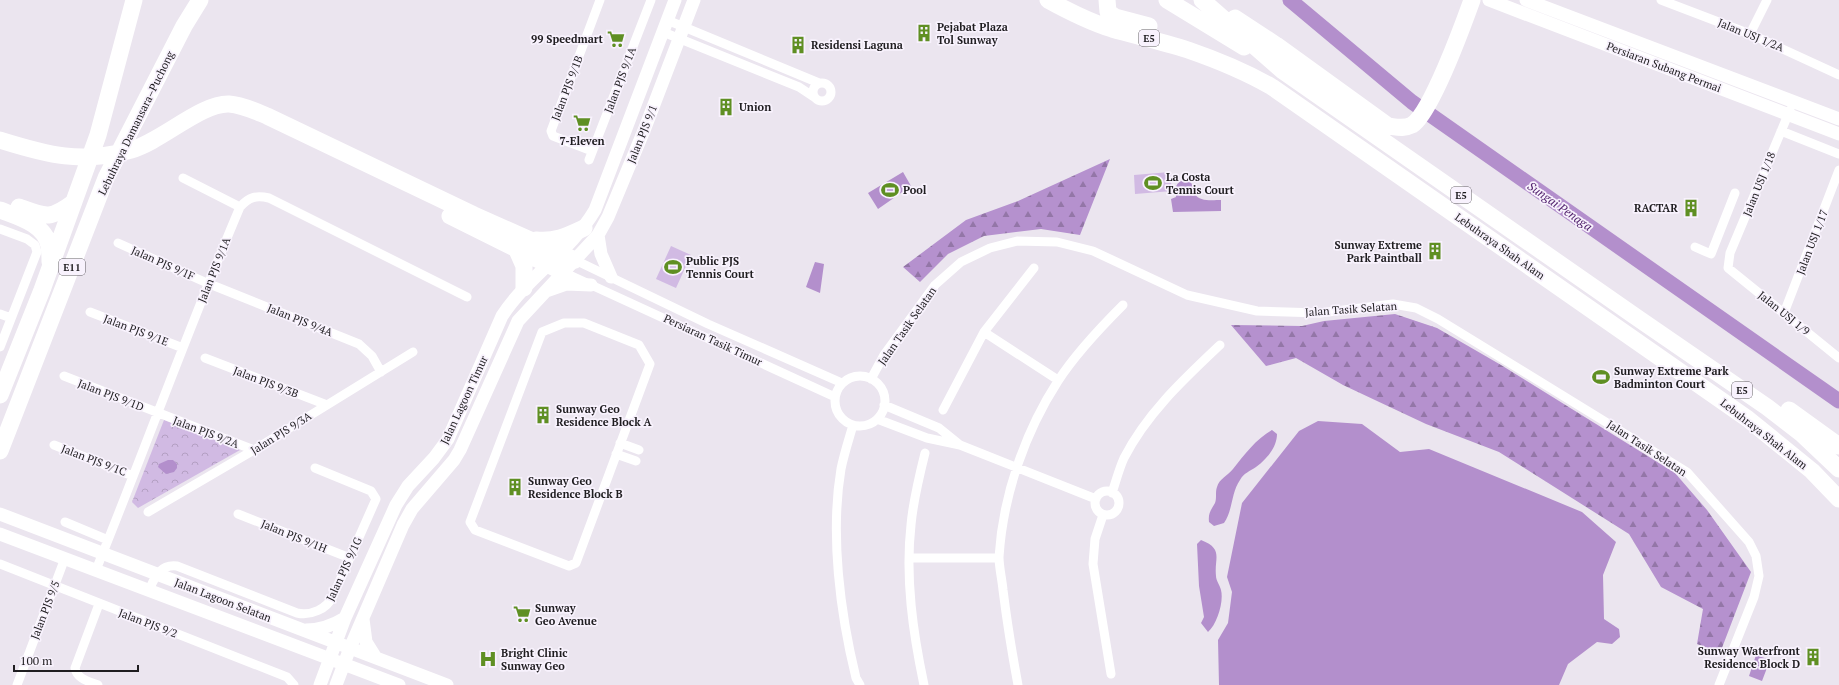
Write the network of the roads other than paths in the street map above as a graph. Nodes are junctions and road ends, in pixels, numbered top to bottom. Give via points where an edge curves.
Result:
1 (134, 0) edge
2 (200, 0) edge
3 (600, 0) edge
4 (651, 0) edge
5 (675, 0) edge
6 (694, 0) edge
7 (1048, 0) edge
8 (1107, 0) edge
9 (1167, 0) edge
10 (1203, 0) edge
11 (1472, 0) edge
12 (1489, 0) edge
13 (1526, 0) edge
14 (1661, 0) edge
15 (1767, 0) edge
16 (665, 26) junction
17 (681, 33) junction
18 (1750, 34) junction
19 (1283, 71) junction
20 (1251, 75) junction
21 (1839, 75) edge
22 (819, 83) junction
23 (814, 97) junction
24 (1793, 102) junction
25 (1788, 114) junction
26 (1839, 119) edge
27 (1781, 131) junction
28 (1839, 134) edge
29 (172, 137) junction
30 (0, 140) edge
31 (0, 151) edge
32 (1839, 154) edge
33 (591, 156) joint
34 (69, 162) junction
35 (1839, 170) edge
36 (183, 178) dead end
37 (1735, 193) dead end
38 (0, 200) edge
39 (74, 202) junction
40 (240, 207) junction
41 (0, 210) edge
42 (0, 229) edge
43 (591, 232) junction
44 (532, 240) junction
45 (118, 243) dead end
46 (1695, 247) dead end
47 (516, 248) junction
48 (568, 256) junction
49 (50, 268) junction
50 (555, 268) junction
51 (1034, 268) dead end
52 (1728, 268) joint
53 (611, 277) junction
54 (207, 283) junction
55 (591, 285) junction
56 (524, 288) junction
57 (542, 293) junction
58 (467, 297) dead end
59 (1124, 305) dead end
60 (90, 312) dead end
61 (1784, 313) junction
62 (0, 314) edge
63 (11, 318) junction
64 (1639, 319) junction
65 (984, 332) junction
66 (1220, 345) dead end
67 (0, 347) edge
68 (183, 348) junction
69 (413, 352) dead end
70 (1839, 357) edge
71 (206, 358) dead end
72 (380, 372) junction
73 (64, 376) dead end
74 (872, 379) junction
75 (1058, 380) junction
76 (842, 383) junction
77 (0, 395) edge
78 (835, 397) junction
79 (327, 405) junction
80 (884, 405) junction
81 (943, 410) dead end
82 (158, 413) junction
83 (877, 419) junction
84 (854, 425) junction
85 (620, 443) junction
86 (54, 445) dead end
87 (960, 445) junction
88 (1839, 446) edge
89 (254, 450) junction
90 (639, 450) dead end
91 (0, 451) edge
92 (925, 453) dead end
93 (616, 454) junction
94 (636, 461) dead end
95 (1017, 467) junction
96 (315, 468) dead end
97 (1839, 469) edge
98 (133, 476) junction
99 (1112, 493) junction
100 (1096, 499) junction
101 (1839, 499) edge
102 (148, 512) dead end
103 (0, 514) edge
104 (238, 514) dead end
105 (1103, 515) junction
106 (65, 522) dead end
107 (0, 534) edge
108 (108, 540) junction
109 (103, 554) junction
110 (65, 558) junction
111 (350, 558) junction
112 (910, 558) junction
113 (999, 558) junction
114 (0, 564) edge
115 (96, 570) junction
116 (156, 575) junction
117 (54, 586) junction
118 (149, 590) junction
119 (99, 604) junction
120 (345, 618) junction
121 (363, 619) junction
122 (302, 630) junction
123 (335, 643) junction
124 (350, 648) junction
125 (301, 649) junction
126 (376, 658) junction
127 (330, 660) junction
128 (344, 665) junction
129 (1110, 674) dead end
130 (370, 675) junction
131 (294, 684) edge
132 (17, 685) edge
133 (98, 685) edge
134 (320, 685) edge
135 (337, 685) edge
136 (399, 685) edge
137 (447, 685) edge
138 (860, 685) edge
139 (924, 685) edge
140 (1018, 685) edge
141 (1719, 685) edge

1 - 39 highway, E11 via 98,135
2 - 91 highway, Lebuhraya Damansara–Puchong / E11 via 184,26 106,178
3 - 33 street, Jalan PJS 9/1B via 551,131 553,136
4 - 33 street, Jalan PJS 9/1A
5 - 16 main road, Jalan PJS 9/1
6 - 17 main road, Jalan PJS 9/1
7 - 20 highway, Lebuhraya Shah Alam / E5 via 1111,28 1189,50
8 - 20 highway via 1108,12 1115,17 1191,40
9 - 19 highway
10 - 11 highway via 1253,29 1388,126 1402,128 1419,118 1434,94
10 - 19 highway, Lebuhraya Shah Alam / E5
12 - 25 main road, Persiaran Subang Permai
13 - 24 main road, Persiaran Subang Permai
14 - 18 street, Jalan USJ 1/2A
15 - 18 street
16 - 17 street
16 - 43 main road, Jalan PJS 9/1 via 595,210
17 - 22 street
17 - 23 street via 799,87
17 - 43 main road, Jalan PJS 9/1 via 608,217
18 - 21 street, Jalan USJ 1/2A
19 - 64 highway, Lebuhraya Shah Alam / E5
20 - 101 highway, Lebuhraya Shah Alam / E5 via 1748,419 1812,471
22 - 23 street via 813,89
22 - 23 street via 825,83 830,87 830,96 823,100
24 - 25 street, Jalan USJ 1/18
24 - 26 main road, Persiaran Subang Permai
25 - 27 street, Jalan USJ 1/18
25 - 28 main road, Persiaran Subang Permai
27 - 32 street
27 - 52 street, Jalan USJ 1/18 via 1730,253
29 - 34 highway via 148,155 110,164
29 - 44 highway via 211,107 230,104 250,108
29 - 47 highway via 212,118 238,116
30 - 34 highway
31 - 34 highway via 36,162
35 - 61 street, Jalan USJ 1/17
36 - 40 street
37 - 46 street via 1711,254
38 - 39 highway via 47,216
39 - 49 highway, E11
40 - 54 street, Jalan PJS 9/1A
40 - 58 street via 253,196 269,198
41 - 49 highway via 25,220 46,237
42 - 63 street via 27,239 35,245 37,252
43 - 44 highway via 548,241
43 - 48 main road, Jalan PJS 9/1
43 - 53 main road
44 - 48 highway
45 - 54 street, Jalan PJS 9/1F
47 - 50 highway
47 - 56 highway via 524,266
48 - 50 main road, Jalan Lagoon Timur
48 - 53 street, Persiaran Tasik Timur
49 - 77 highway, E11
50 - 55 street, Persiaran Tasik Timur
50 - 56 main road, Jalan Lagoon Timur
50 - 57 main road, Jalan Lagoon Timur
51 - 65 street
52 - 61 street, Jalan USJ 1/9
53 - 76 street, Persiaran Tasik Timur via 703,322
54 - 68 street, Jalan PJS 9/1A
54 - 72 street, Jalan PJS 9/4A via 359,344 372,356
55 - 57 main road via 566,284
55 - 78 street, Persiaran Tasik Timur
56 - 120 main road, Jalan Lagoon Timur via 502,316 446,443 402,494
57 - 121 main road, Jalan Lagoon Timur via 526,310 512,331 460,450 412,509 403,525
59 - 75 street via 1100,328
60 - 68 street, Jalan PJS 9/1E
61 - 70 street, Jalan USJ 1/9
62 - 63 street
63 - 67 street
64 - 88 highway via 1760,390
64 - 97 highway, Lebuhraya Shah Alam / E5 via 1767,407 1802,434
65 - 75 street
65 - 81 street
66 - 99 street via 1173,389 1142,426 1123,459
68 - 82 street, Jalan PJS 9/1A
69 - 72 street, Jalan PJS 9/3A
71 - 79 street, Jalan PJS 9/3B
72 - 79 street, Jalan PJS 9/3A
73 - 82 street, Jalan PJS 9/1D
74 - 76 street via 853,377
74 - 80 street via 882,390
74 - 141 street, Jalan Tasik Selatan via 884,355 935,285 961,262 990,248 1017,241 1057,242 1093,251 1187,295 1257,311 1320,313 1393,304 1416,308 1687,472 1749,542 1756,556 1759,576 1754,597
75 - 95 street via 1032,428
76 - 78 street
78 - 84 street via 837,411 841,417
79 - 89 street, Jalan PJS 9/3A
80 - 83 street
80 - 87 street via 935,426
82 - 89 street, Jalan PJS 9/2A
82 - 98 street, Jalan PJS 9/1A
83 - 84 street via 866,425
83 - 87 street via 927,438
84 - 138 street via 841,467 836,533 845,627 856,678
85 - 90 street
85 - 93 street
85 - 93 street via 650,364 639,345 584,323 564,323 542,332 470,522 475,530 569,566 576,563
86 - 98 street, Jalan PJS 9/1C
87 - 95 street
89 - 102 street, Jalan PJS 9/3A
92 - 112 street via 911,526
93 - 94 street
95 - 100 street
95 - 113 street via 1005,513
96 - 111 street, Jalan PJS 9/1G via 371,491 374,495 375,503
98 - 108 street, Jalan PJS 9/1A
99 - 100 street via 1102,492
99 - 105 street via 1118,499 1118,507 1113,514
100 - 105 street via 1096,507
103 - 109 main road, Jalan Lagoon Selatan
104 - 111 street, Jalan PJS 9/1H
105 - 129 street via 1095,539 1093,564
106 - 108 street
107 - 110 main road, Jalan Lagoon Selatan
108 - 109 street, Jalan PJS 9/1A
109 - 115 street, Jalan PJS 9/1A
109 - 116 main road, Jalan Lagoon Selatan
110 - 115 main road, Jalan Lagoon Selatan
110 - 117 street, Jalan PJS 9/5
111 - 116 street, Jalan PJS 9/1G via 330,603 310,614 297,613 177,566 164,567
112 - 113 street
112 - 139 street via 910,589
113 - 140 street via 1008,633
114 - 117 street, Jalan PJS 9/2
115 - 118 main road, Jalan Lagoon Selatan
116 - 118 street
116 - 122 main road, Jalan Lagoon Selatan
117 - 119 street, Jalan PJS 9/2
117 - 132 street, Jalan PJS 9/5
118 - 125 main road, Jalan Lagoon Selatan
119 - 131 street, Jalan PJS 9/2 via 287,677
119 - 133 street via 75,668 79,677
120 - 122 main road via 319,630
120 - 123 main road, Jalan Lagoon Timur
121 - 124 main road, Jalan Lagoon Timur
121 - 126 main road via 366,642
122 - 123 main road, Jalan Lagoon Selatan
123 - 124 main road, Jalan Lagoon Selatan
123 - 127 main road, Jalan Lagoon Timur
124 - 126 main road, Jalan Lagoon Selatan
124 - 128 main road, Jalan Lagoon Timur
125 - 127 main road, Jalan Lagoon Selatan
125 - 134 main road via 310,656 318,668
126 - 137 main road, Jalan Lagoon Selatan
127 - 128 main road, Jalan Lagoon Selatan
127 - 134 main road, Jalan Lagoon Timur
128 - 130 main road, Jalan Lagoon Selatan
128 - 135 main road, Jalan Lagoon Timur
130 - 135 main road via 349,676
130 - 136 main road, Jalan Lagoon Selatan

